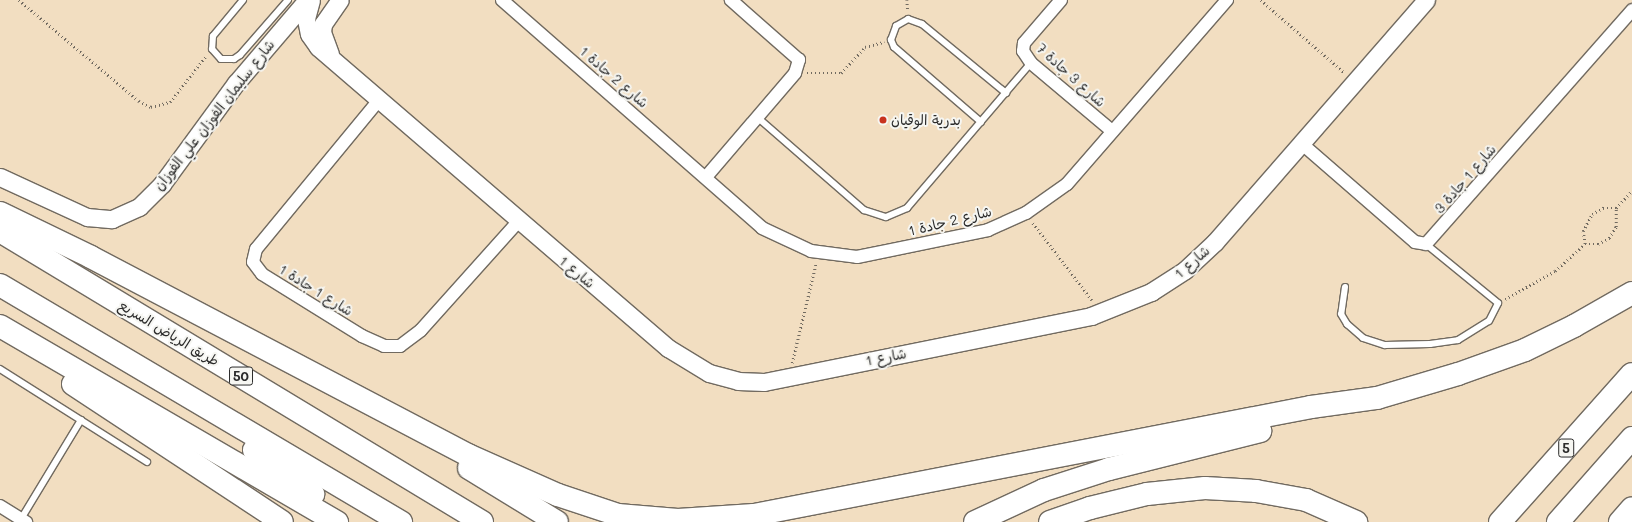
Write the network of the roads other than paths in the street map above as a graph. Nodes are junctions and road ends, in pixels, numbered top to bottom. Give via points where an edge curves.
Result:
1 (243, 0) edge
2 (288, 0) edge
3 (308, 0) edge
4 (311, 0) edge
5 (340, 0) edge
6 (502, 0) edge
7 (731, 0) edge
8 (1061, 0) edge
9 (1227, 0) edge
10 (1426, 0) edge
11 (1632, 10) edge
12 (330, 56) junction
13 (1032, 63) junction
14 (1006, 93) junction
15 (380, 100) junction
16 (757, 117) junction
17 (981, 122) junction
18 (1112, 131) junction
19 (1301, 143) junction
20 (0, 177) edge
21 (706, 177) junction
22 (0, 213) edge
23 (518, 222) junction
24 (0, 231) edge
25 (1426, 244) junction
26 (0, 285) edge
27 (1344, 287) dead end
28 (1632, 293) edge
29 (0, 326) edge
30 (0, 335) edge
31 (102, 348) junction
32 (0, 370) edge
33 (1632, 374) edge
34 (353, 396) junction
35 (1361, 401) junction
36 (81, 420) junction
37 (1632, 438) edge
38 (147, 462) dead end
39 (0, 506) edge
40 (1632, 508) edge
41 (23, 520) edge
42 (282, 522) edge
43 (337, 522) edge
44 (349, 522) edge
45 (401, 522) edge
46 (482, 522) edge
47 (557, 522) edge
48 (975, 522) edge
49 (1050, 522) edge
50 (1356, 522) edge
51 (1500, 522) edge
52 (1558, 522) edge
53 (1620, 522) edge

1 - 2 lane via 213,36 212,49 221,59 234,59
3 - 20 street, شارع سليمان الفوزان علي الفوزان via 236,83 162,184 139,207 112,219 87,217
4 - 12 street, شارع 1 via 306,19 309,34 318,47
5 - 12 street via 323,24 322,32
6 - 21 street, شارع 2 جادة 1
7 - 16 street via 799,60 795,73
8 - 13 street, شارع 3 جادة 7 via 1024,43 1023,51
9 - 18 street, شارع 2 جادة 1
10 - 19 street, شارع 1
11 - 25 street, شارع 1 جادة 3
12 - 15 street, شارع 1
13 - 14 lane
13 - 18 street, شارع 3 جادة 7
14 - 17 lane
14 - 17 lane via 916,20 901,21 892,32 891,40 899,52
15 - 23 street, شارع 1
15 - 23 street, شارع 1 جادة 1 via 256,249 253,262 262,274 362,336 384,346 400,346 421,330
16 - 17 lane via 864,210 886,217 907,208
16 - 21 street
18 - 21 street, شارع 2 جادة 1 via 1067,184 1026,214 988,230 858,257 811,251 762,228
19 - 23 street, شارع 1 via 1215,242 1185,270 1151,292 1102,313 764,382 738,381 694,367
19 - 25 street via 1415,242
22 - 34 highway via 201,314
24 - 46 highway, طريق الرياض السريع / 50
25 - 27 lane via 1498,303 1489,321 1458,340 1430,344 1385,345 1363,338 1341,314
26 - 31 highway
28 - 35 highway via 1574,326 1518,352 1425,385
29 - 43 highway
30 - 42 highway
31 - 44 highway via 221,425
31 - 45 highway
32 - 36 lane
33 - 51 highway, 5
34 - 35 highway via 468,455 558,495 618,515 678,520 754,515 1299,409
34 - 47 highway
35 - 48 highway via 1300,421 1109,469 1044,490
36 - 38 lane
36 - 41 lane
37 - 52 highway
39 - 41 street
40 - 53 highway
49 - 50 highway via 1090,508 1147,494 1205,488 1256,491 1306,500

